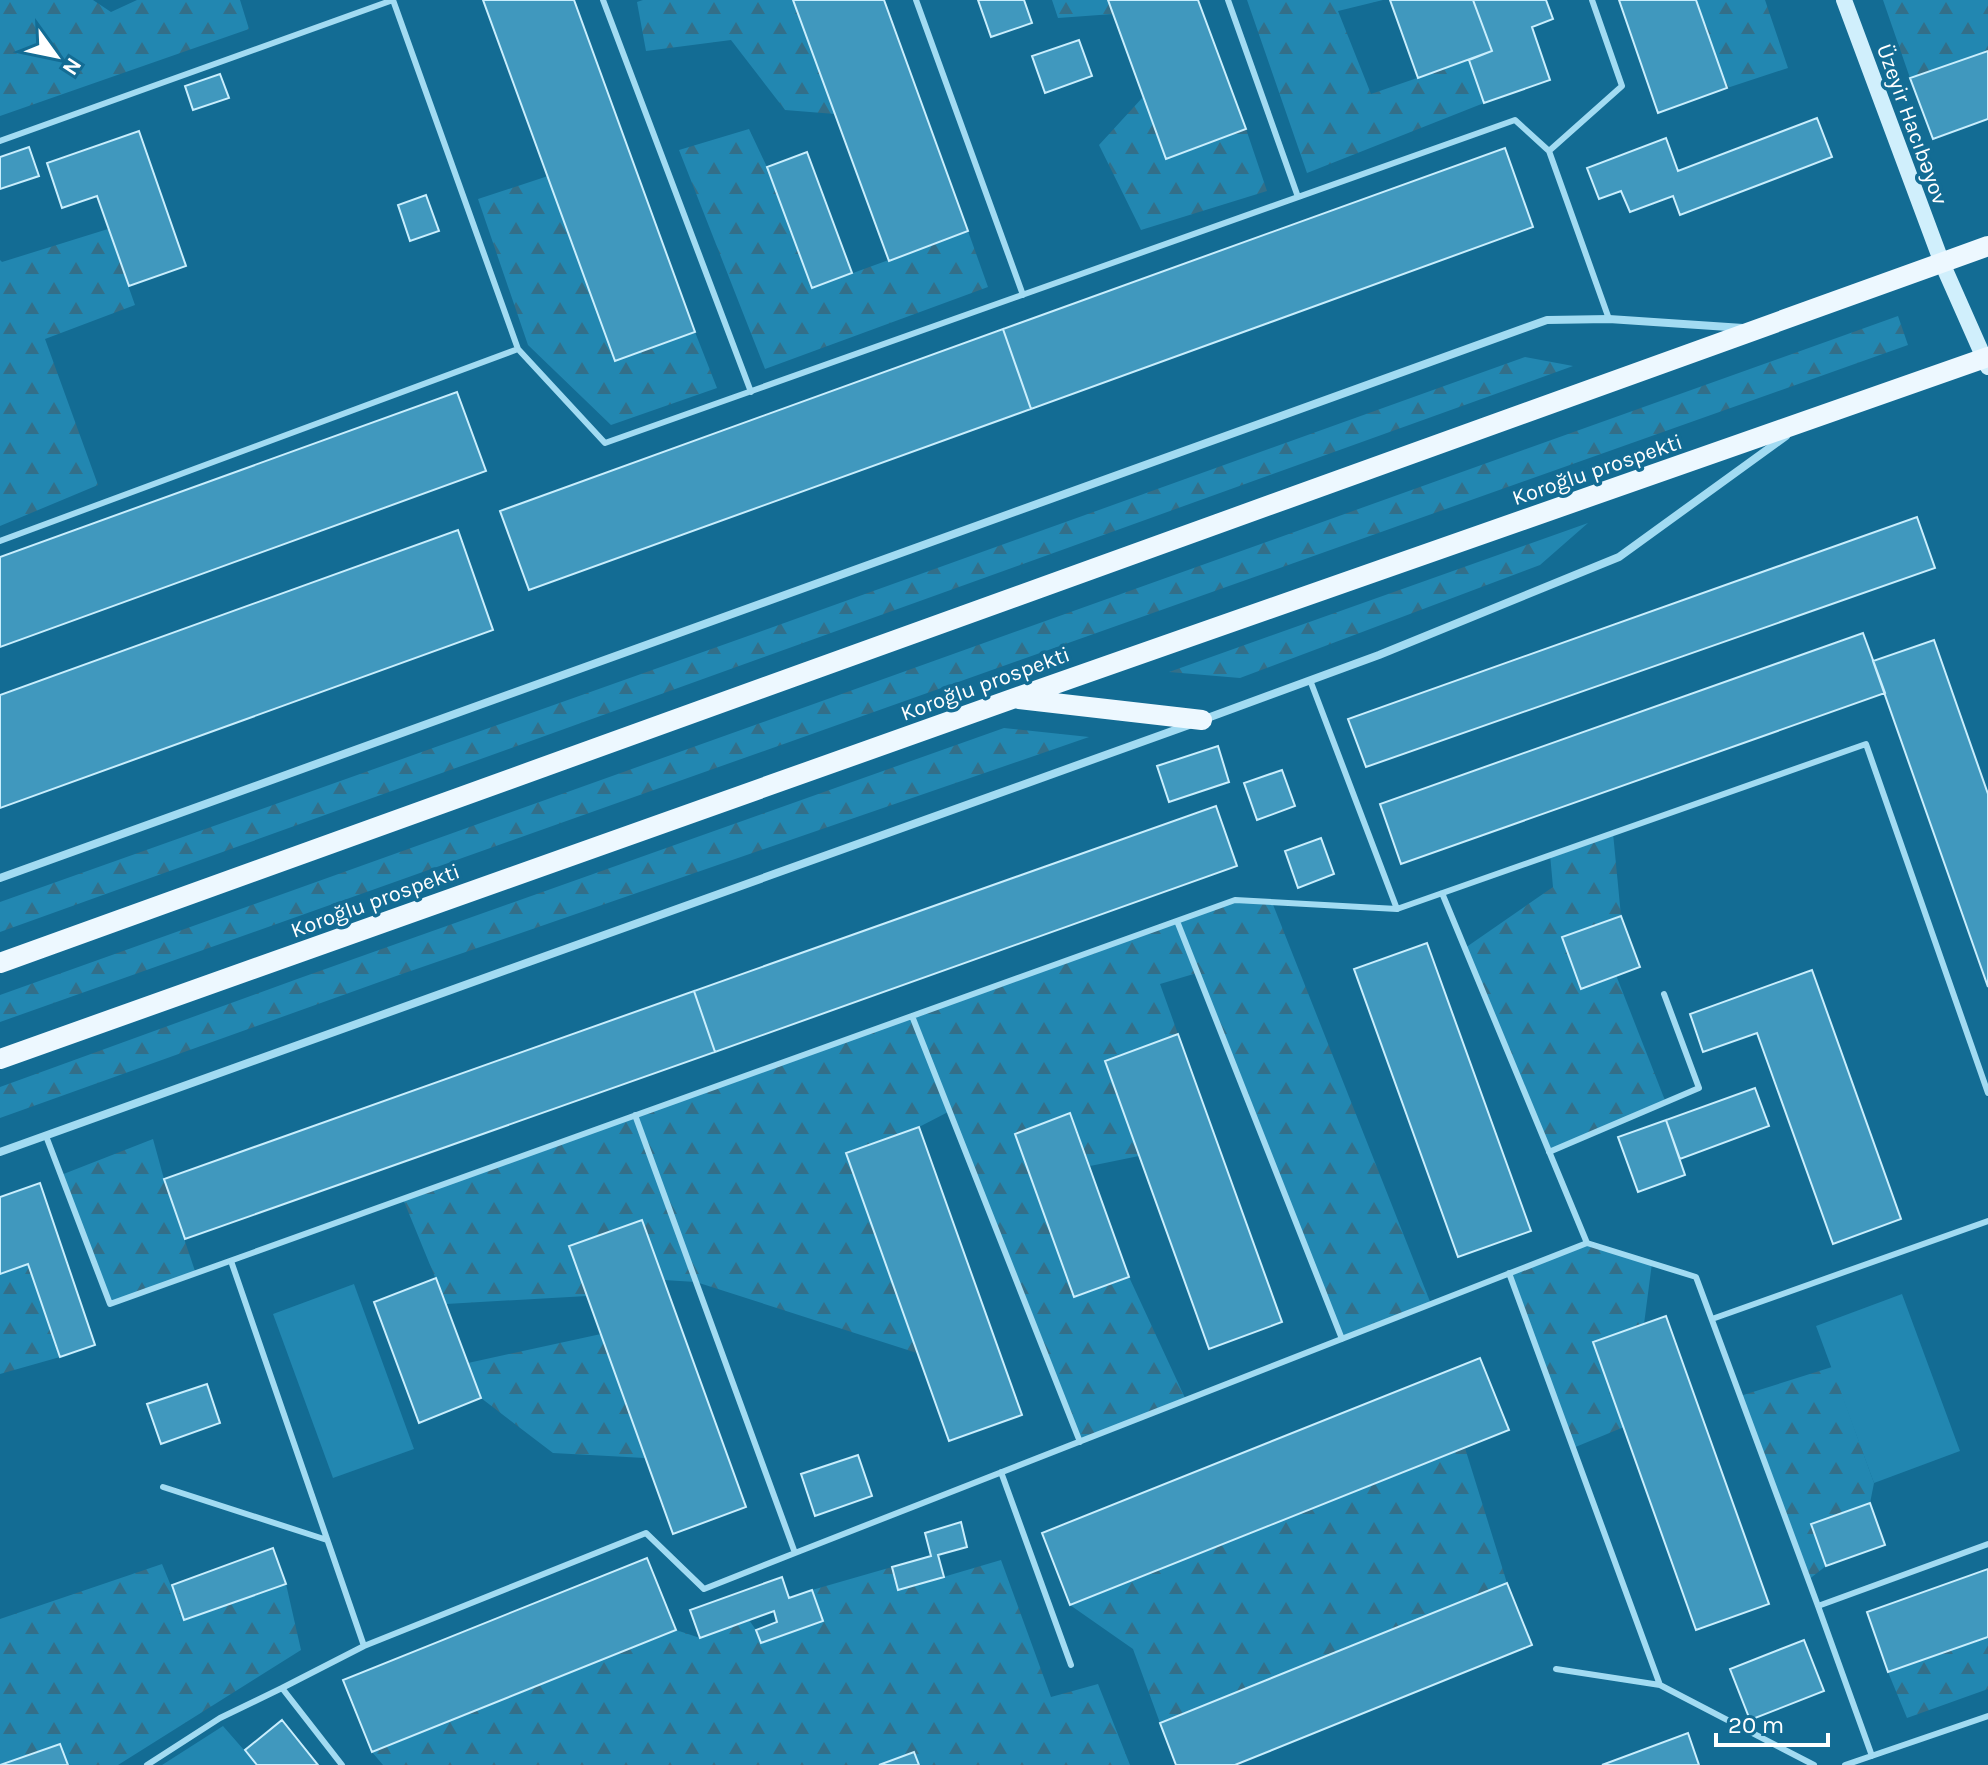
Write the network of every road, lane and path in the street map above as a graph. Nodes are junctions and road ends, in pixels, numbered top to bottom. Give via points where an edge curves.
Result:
1 (603, 0) edge
2 (916, 0) edge
3 (1228, 0) edge
4 (1592, 0) edge
5 (1844, 0) edge
6 (0, 141) edge
7 (1549, 151) junction
8 (1298, 197) junction
9 (1988, 246) edge
10 (1942, 263) junction
11 (1023, 295) junction
12 (1609, 319) junction
13 (1759, 330) junction
14 (518, 349) junction
15 (1987, 361) edge
16 (751, 392) junction
17 (1804, 423) junction
18 (0, 541) edge
19 (1310, 680) junction
20 (1015, 698) junction
21 (1202, 720) junction
22 (0, 878) edge
23 (1442, 893) junction
24 (1397, 909) junction
25 (1177, 921) junction
26 (0, 963) edge
27 (1664, 994) dead end
28 (912, 1016) junction
29 (0, 1059) edge
30 (1988, 1093) edge
31 (635, 1115) junction
32 (46, 1136) junction
33 (0, 1152) edge
34 (1549, 1152) junction
35 (1988, 1221) edge
36 (1587, 1243) junction
37 (231, 1261) junction
38 (1509, 1273) junction
39 (1712, 1319) junction
40 (1342, 1339) junction
41 (1080, 1442) junction
42 (1001, 1472) junction
43 (163, 1487) dead end
44 (327, 1540) junction
45 (1988, 1544) edge
46 (795, 1553) junction
47 (1818, 1606) junction
48 (364, 1646) junction
49 (1071, 1665) dead end
50 (1556, 1669) dead end
51 (1660, 1685) junction
52 (282, 1688) junction
53 (1988, 1716) edge
54 (1872, 1756) junction
55 (147, 1765) edge
56 (342, 1765) edge
57 (1814, 1765) edge
58 (1845, 1765) edge

1 - 16 lane
2 - 11 lane
3 - 8 lane
4 - 7 lane via 1622,86
5 - 10 street, Üzeyir Hacıbəyov
6 - 14 lane via 393,0
7 - 8 lane via 1515,120
7 - 12 lane
8 - 11 lane
9 - 10 main road
10 - 13 main road
10 - 15 street, Üzeyir Hacıbəyov
11 - 16 lane
12 - 13 street
12 - 22 street via 1547,320
13 - 26 main road
14 - 16 lane via 605,443
14 - 18 lane
15 - 17 main road, Koroğlu prospekti
17 - 19 street via 1619,557
17 - 20 main road, Koroğlu prospekti
19 - 21 street
19 - 24 lane
20 - 21 main road
20 - 29 main road, Koroğlu prospekti
21 - 32 street
23 - 24 lane
23 - 30 lane via 1866,744
23 - 34 lane
24 - 25 lane via 1235,900
25 - 28 lane
25 - 40 lane
27 - 34 lane via 1699,1088
28 - 31 lane
28 - 41 lane
31 - 37 lane
31 - 46 lane
32 - 33 street
32 - 37 lane via 110,1304
34 - 36 lane
35 - 39 lane
36 - 38 lane
36 - 39 lane via 1696,1277
37 - 44 lane
38 - 40 lane
38 - 51 lane
39 - 47 lane
40 - 41 lane
41 - 42 lane
42 - 46 lane
42 - 49 lane
43 - 44 lane
44 - 48 lane
45 - 47 lane
46 - 48 lane via 704,1589 646,1533
47 - 54 lane
48 - 52 lane
50 - 51 lane
51 - 57 lane
52 - 55 lane via 220,1718
52 - 56 lane
53 - 54 lane
54 - 58 lane

